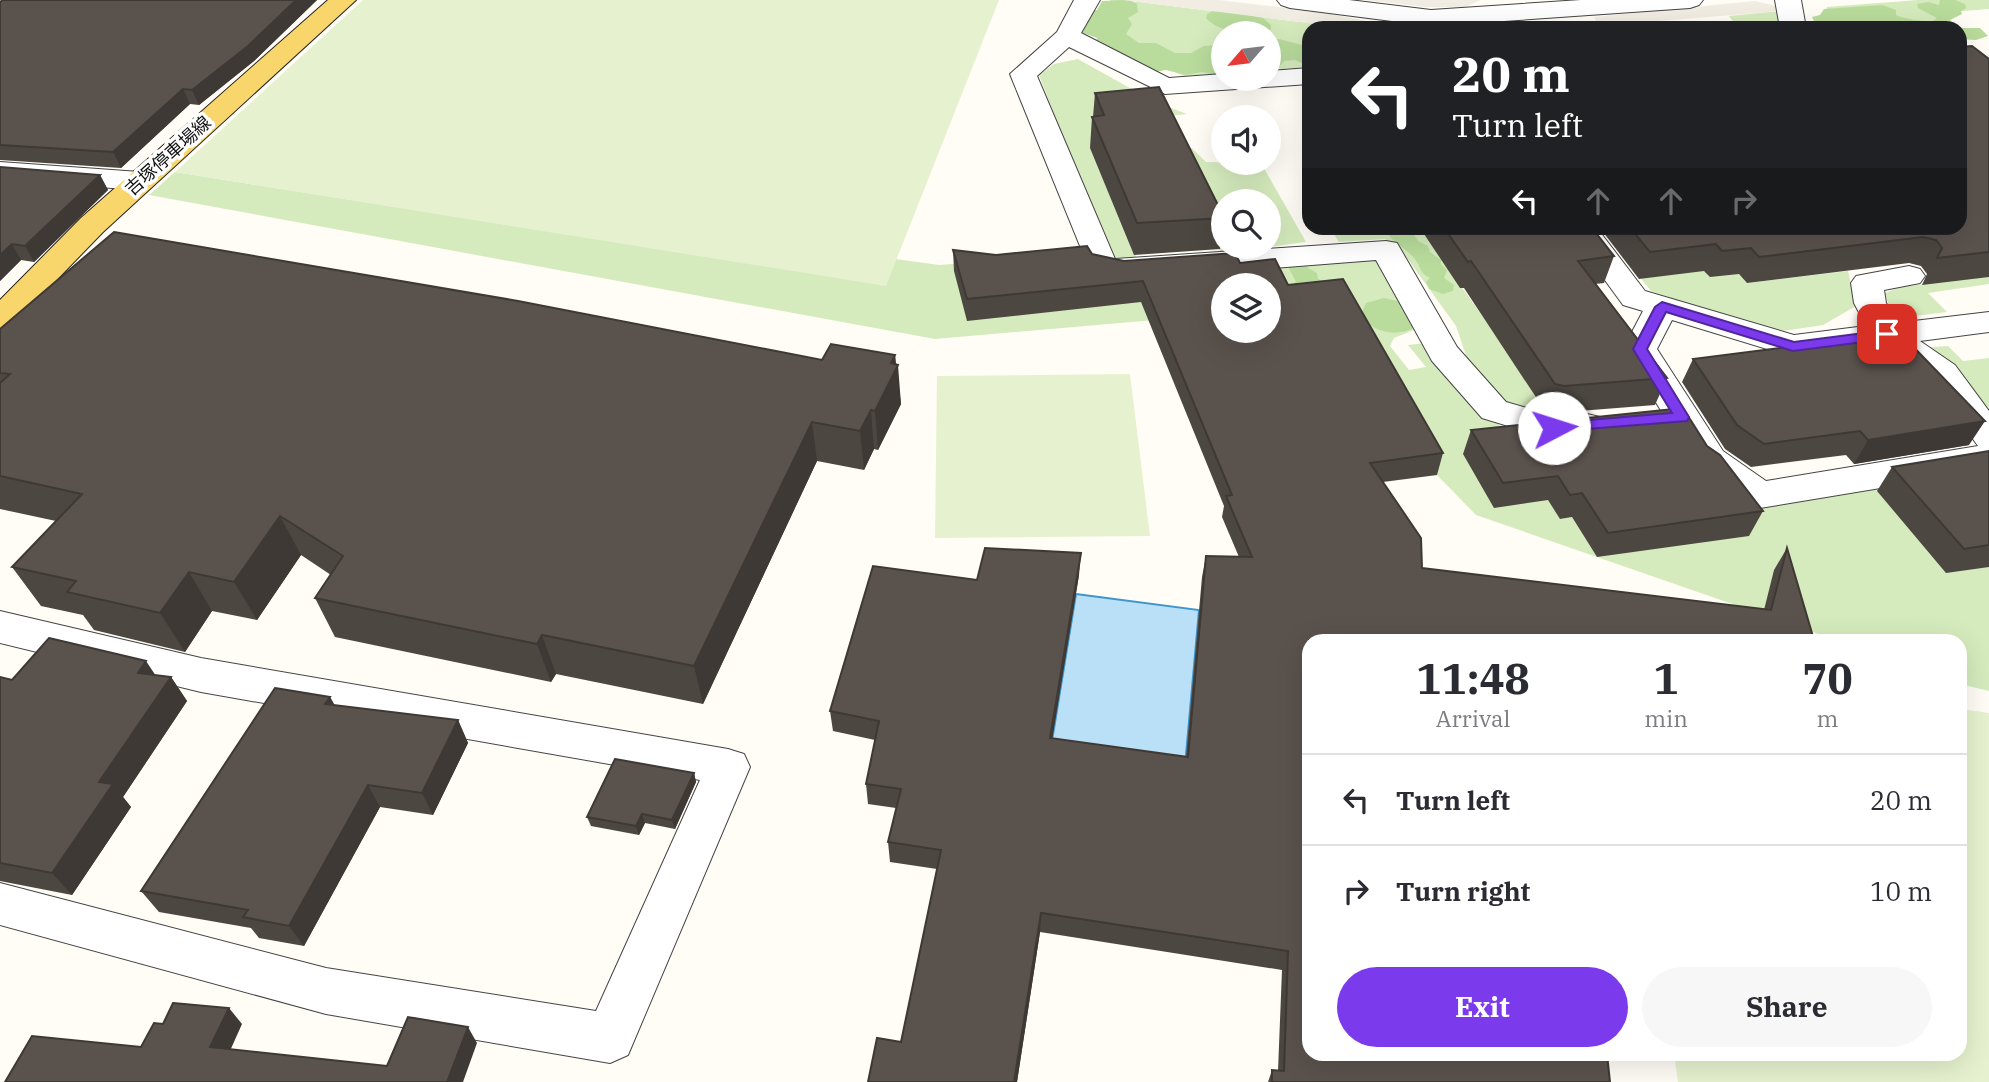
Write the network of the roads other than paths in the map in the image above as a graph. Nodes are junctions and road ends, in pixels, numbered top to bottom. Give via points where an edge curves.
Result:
1 (343, 0) edge
2 (1087, 0) edge
3 (1290, 0) edge
4 (1690, 0) edge
5 (1788, 0) edge
6 (1519, 6) edge
7 (1413, 21) edge
8 (1552, 21) edge
9 (1792, 21) edge
10 (1066, 36) junction
11 (1302, 77) edge
12 (1281, 78) edge
13 (1211, 83) edge
14 (0, 171) edge
15 (140, 181) junction
16 (1587, 235) edge
17 (1909, 276) dead end
18 (1662, 307) junction
19 (0, 318) edge
20 (1989, 322) edge
21 (1887, 334) junction
22 (1618, 423) edge
23 (1989, 438) edge
24 (1989, 457) edge
25 (0, 627) edge
26 (0, 904) edge

1 - 15 main road, 吉塚停車場線
2 - 10 street
3 - 7 street
4 - 6 street
5 - 9 street
6 - 7 street
6 - 8 street
10 - 13 street via 1165,86
10 - 22 street via 1023,74 1102,265 1122,270 1387,250 1444,353 1494,410 1554,428
11 - 12 street
14 - 15 street
15 - 19 main road, 吉塚停車場線
16 - 18 street via 1634,298
17 - 21 street via 1867,283 1870,303
18 - 21 street via 1793,346
18 - 24 street via 1640,349 1669,419 1710,460 1760,495
20 - 21 street
21 - 23 street via 1943,373
25 - 26 street via 201,675 728,767 610,1038 326,991

